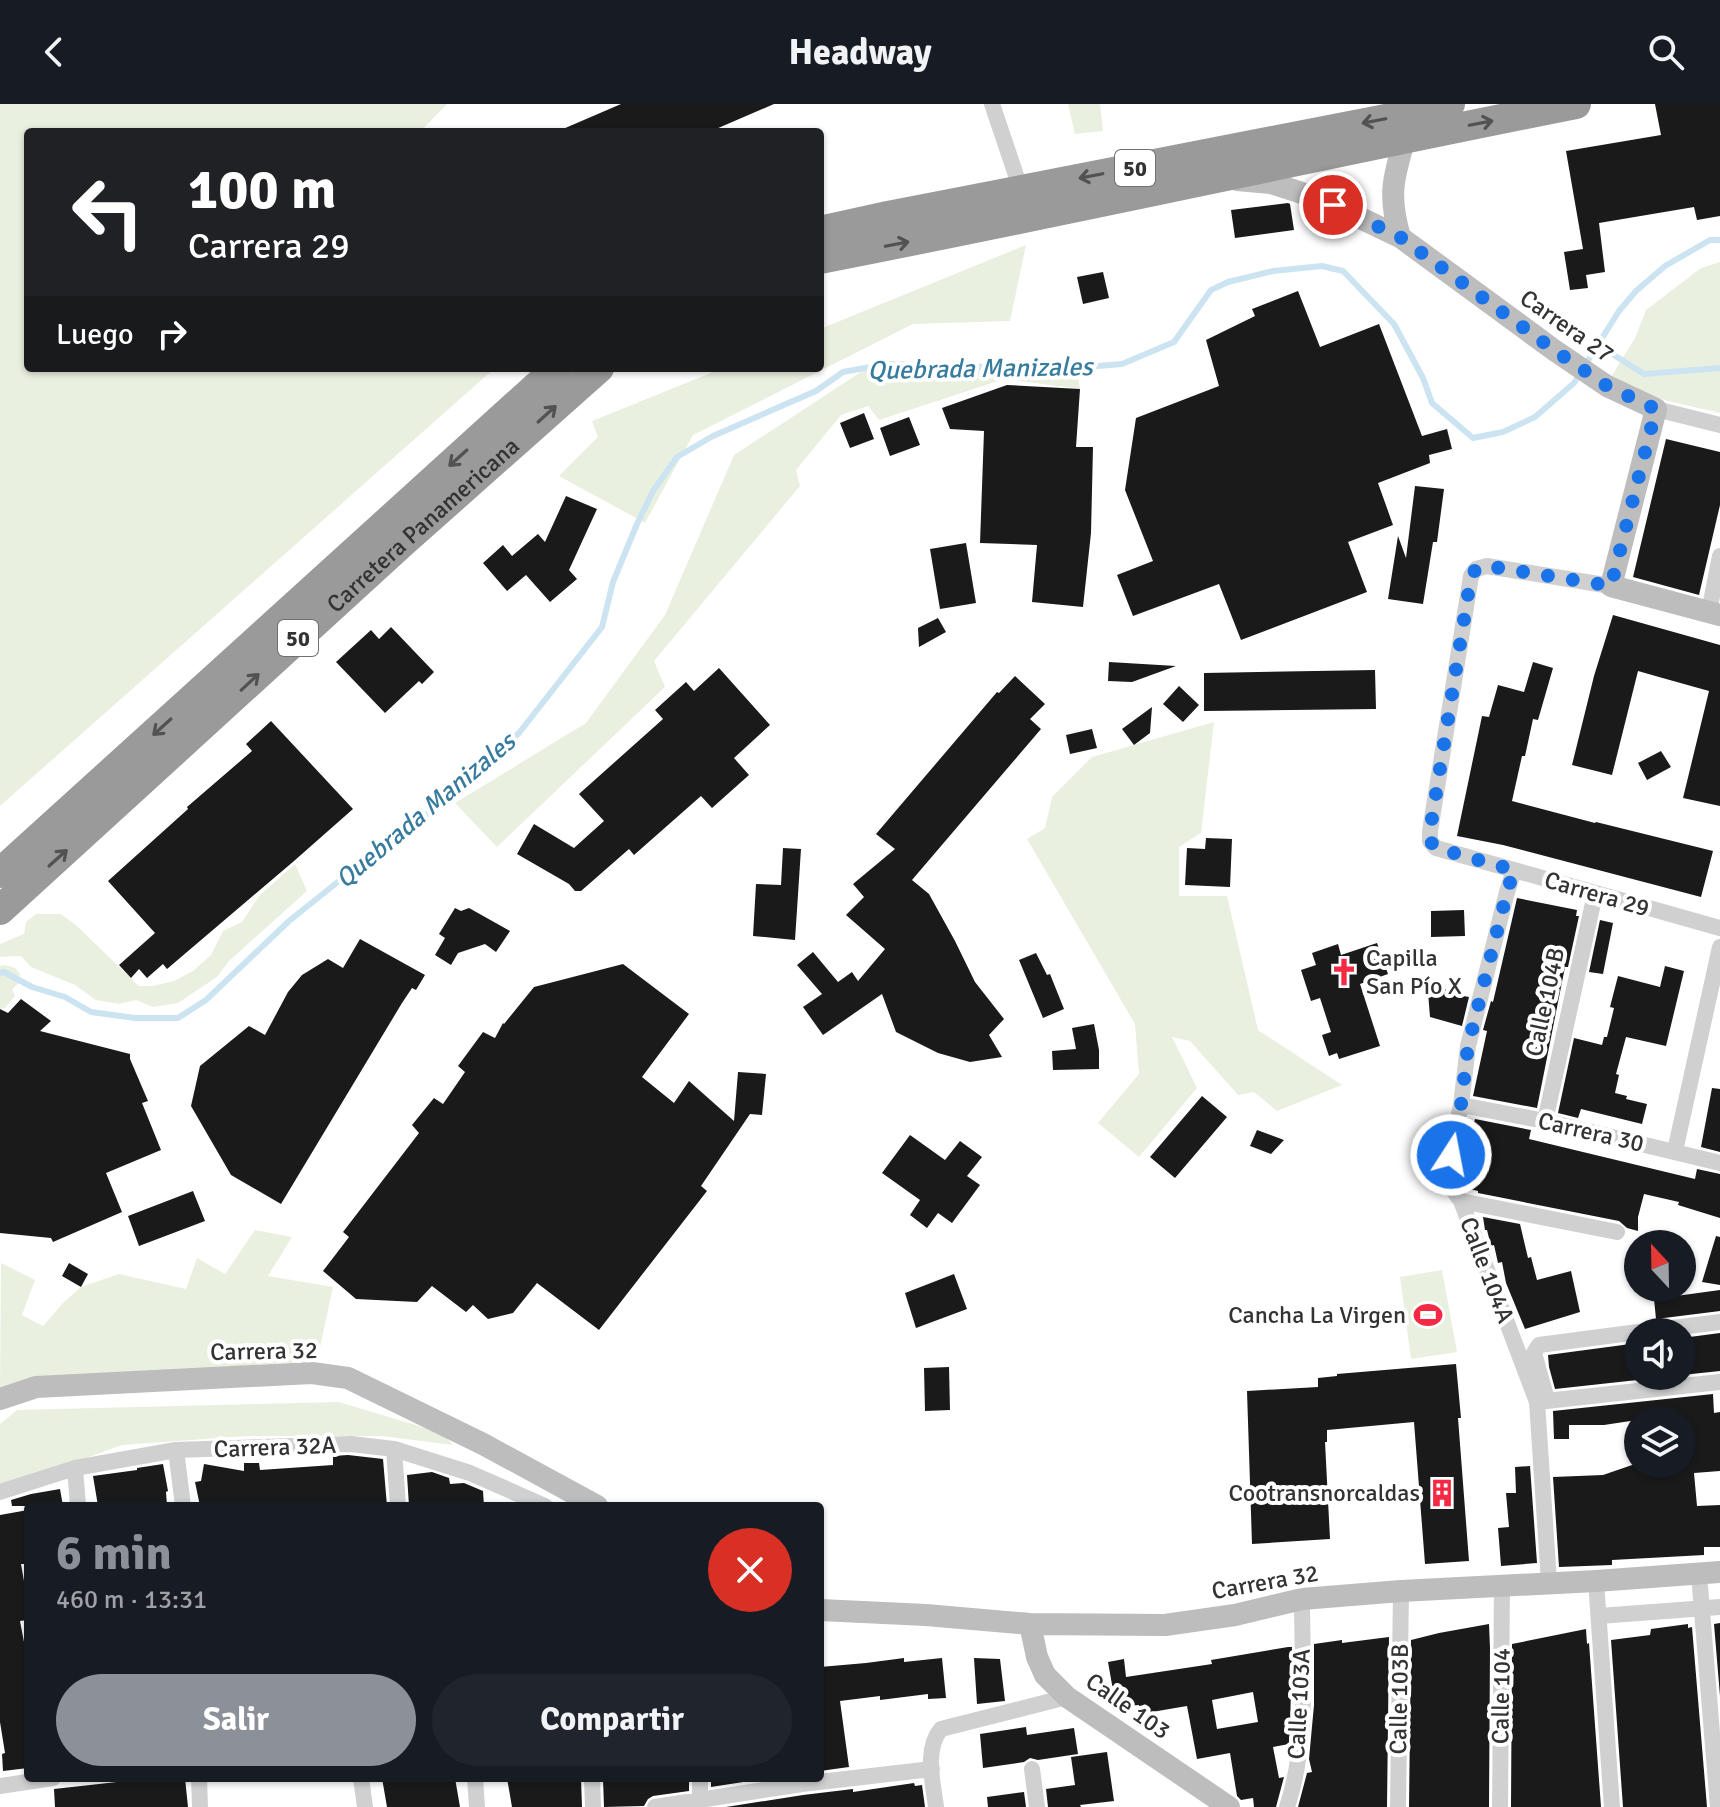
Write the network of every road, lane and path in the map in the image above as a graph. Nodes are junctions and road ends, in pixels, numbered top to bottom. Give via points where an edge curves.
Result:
1 (992, 104) edge
2 (1450, 104) edge
3 (1576, 104) edge
4 (1405, 138) junction
5 (1216, 178) junction
6 (1021, 190) junction
7 (824, 230) edge
8 (1400, 237) junction
9 (824, 258) edge
10 (553, 372) edge
11 (594, 372) edge
12 (1656, 409) junction
13 (1720, 425) edge
14 (1720, 556) edge
15 (1611, 586) junction
16 (1714, 614) edge
17 (1514, 870) junction
18 (0, 873) edge
19 (1595, 894) junction
20 (0, 910) edge
21 (1720, 928) edge
22 (1720, 947) edge
23 (1461, 1105) junction
24 (1545, 1121) junction
25 (1675, 1151) junction
26 (1720, 1163) edge
27 (1461, 1201) junction
28 (1617, 1232) dead end
29 (1720, 1322) edge
30 (1696, 1325) edge
31 (1624, 1334) edge
32 (1720, 1382) edge
33 (0, 1399) edge
34 (1542, 1401) junction
35 (394, 1449) junction
36 (176, 1450) junction
37 (75, 1468) junction
38 (0, 1492) edge
39 (78, 1502) edge
40 (182, 1502) edge
41 (398, 1502) edge
42 (536, 1502) edge
43 (590, 1502) edge
44 (1709, 1573) edge
45 (1596, 1581) junction
46 (1549, 1582) junction
47 (1502, 1585) junction
48 (1401, 1591) junction
49 (1302, 1599) junction
50 (1720, 1607) edge
51 (1702, 1608) junction
52 (824, 1610) edge
53 (1599, 1616) junction
54 (1030, 1624) junction
55 (1067, 1697) junction
56 (932, 1769) junction
57 (1032, 1769) dead end
58 (824, 1779) edge
59 (26, 1782) edge
60 (199, 1782) edge
61 (362, 1782) edge
62 (475, 1782) edge
63 (592, 1782) edge
64 (700, 1782) edge
65 (797, 1782) edge
66 (0, 1786) edge
67 (700, 1800) junction
68 (200, 1807) edge
69 (365, 1807) edge
70 (477, 1807) edge
71 (593, 1807) edge
72 (655, 1807) edge
73 (936, 1807) edge
74 (1037, 1807) edge
75 (1229, 1807) edge
76 (1287, 1807) edge
77 (1398, 1807) edge
78 (1500, 1807) edge
79 (1612, 1807) edge
80 (1718, 1807) edge

1 - 6 street
2 -> 6 highway, 50
4 -> 3 highway, 50
4 - 5 highway, 50
4 - 8 main road via 1392,194
5 - 8 main road, Carrera 27 via 1271,183
9 -> 5 highway, 50
6 - 7 highway, 50
8 - 12 main road, Carrera 27 via 1607,386
10 -> 18 highway, Carretera Panamericana / 50
20 -> 11 highway, Carretera Panamericana / 50
12 - 13 street, Carrera 27
12 - 15 main road
14 - 16 street
15 - 16 main road
15 - 17 street, Carrera 29 via 1487,566 1471,576 1430,841 1436,848
17 - 19 street, Carrera 29
17 - 23 street, Calle 104A via 1468,1046
19 - 21 street, Carrera 29
19 - 24 street, Calle 104B
22 - 25 street
23 - 24 street, Carrera 30
23 - 27 street, Calle 104A via 1445,1179
24 - 25 street, Carrera 30
25 - 26 street, Carrera 30
27 - 28 street
27 - 34 street, Calle 104A
29 - 30 street
31 - 34 street, Calle 104A via 1539,1345 1534,1353
32 - 34 street
33 - 43 main road, Carrera 32 via 36,1387 312,1373 348,1378
34 - 46 street, Calle 104A
35 - 36 street, Carrera 32A via 351,1444
35 - 41 street
35 - 42 street, Carrera 32A via 470,1473
36 - 37 street, Carrera 32A
36 - 40 street
37 - 38 street, Carrera 32A
37 - 39 street
44 - 45 main road, Carrera 32
44 - 51 street
45 - 46 main road, Carrera 32
45 - 53 street
46 - 47 main road, Carrera 32
47 - 48 main road, Carrera 32
47 - 78 street, Calle 104
48 - 49 main road, Carrera 32
48 - 77 street, Calle 103B
49 - 54 main road, Carrera 32 via 1165,1625
49 - 76 street, Calle 103A via 1302,1723
50 - 51 street
51 - 53 street
51 - 80 street
52 - 54 main road, Carrera 32
53 - 79 street
54 - 55 main road, Calle 103 via 1045,1675
55 - 56 street via 941,1729 933,1738
55 - 75 main road, Calle 103
56 - 58 street
56 - 73 street
57 - 74 street
59 - 66 street
60 - 68 street
61 - 69 street
62 - 70 street
63 - 71 street
64 - 67 street
65 - 67 street
67 - 72 street

